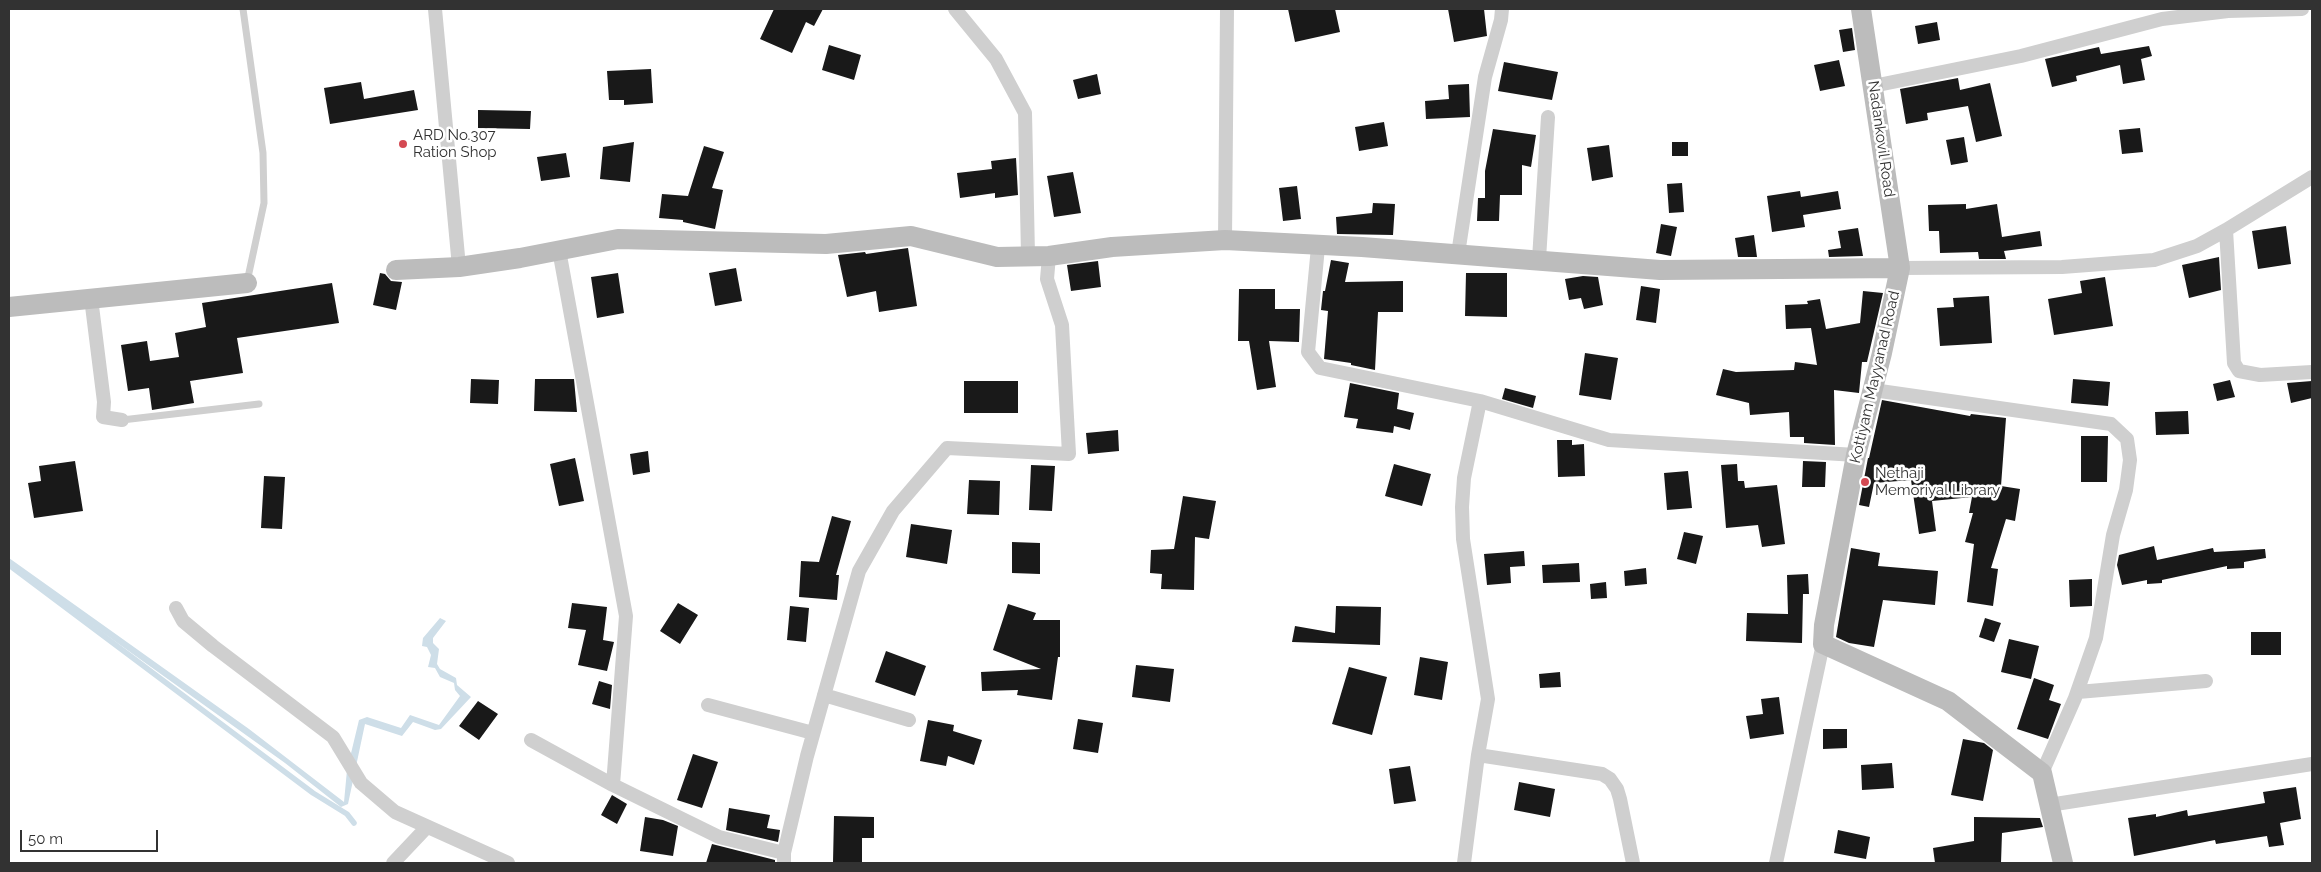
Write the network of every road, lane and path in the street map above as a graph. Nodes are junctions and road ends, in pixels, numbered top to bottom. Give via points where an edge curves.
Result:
1 (243, 9) edge
2 (435, 9) edge
3 (955, 9) edge
4 (1227, 9) edge
5 (1502, 9) edge
6 (1861, 9) edge
7 (2302, 9) edge
8 (2228, 10) edge
9 (1873, 86) junction
10 (1548, 117) dead end
11 (2312, 177) edge
12 (2226, 230) junction
13 (1225, 240) junction
14 (1318, 246) junction
15 (559, 250) junction
16 (1458, 254) junction
17 (1028, 255) junction
18 (1049, 256) junction
19 (1539, 260) junction
20 (459, 267) junction
21 (1900, 268) junction
22 (396, 270) dead end
23 (247, 283) joint
24 (91, 298) junction
25 (9, 307) edge
26 (2312, 372) edge
27 (1873, 390) junction
28 (1480, 401) junction
29 (258, 404) dead end
30 (122, 420) joint
31 (1856, 454) junction
32 (176, 608) dead end
33 (1822, 644) junction
34 (2206, 681) dead end
35 (2078, 692) junction
36 (824, 695) junction
37 (708, 705) dead end
38 (909, 720) dead end
39 (813, 733) junction
40 (531, 740) dead end
41 (1478, 754) junction
42 (2312, 764) edge
43 (2042, 773) junction
44 (613, 785) junction
45 (2049, 805) junction
46 (427, 827) junction
47 (784, 858) edge
48 (393, 863) edge
49 (508, 863) edge
50 (1464, 863) edge
51 (1633, 863) edge
52 (1776, 863) edge
53 (2063, 863) edge

1 - 23 lane via 263,153 264,203
2 - 20 street
3 - 17 street via 996,59 1025,113
4 - 13 street
5 - 16 street via 1485,77
6 - 9 street, Nadankovil Road
7 - 8 street
8 - 9 street via 2162,19 2021,56
9 - 21 street, Nadankovil Road
10 - 19 street
11 - 12 street
12 - 21 street via 2197,246 2154,260 2062,267
12 - 26 street via 2234,363 2239,371 2260,375
13 - 14 street
13 - 18 street via 1112,247
14 - 16 street
14 - 28 street via 1308,352 1320,368
15 - 17 street via 618,239 826,244 912,236 997,257
15 - 20 street
15 - 44 street via 626,616
16 - 19 street
17 - 18 street
18 - 36 street via 1047,279 1062,325 1069,454 947,448 893,511 859,572
19 - 21 street via 1660,270
20 - 22 street
21 - 27 street, Kottiyam Mayyanad Road
23 - 24 street
24 - 25 street
24 - 30 street via 103,417
27 - 31 street, Kottiyam Mayyanad Road
27 - 35 street via 2111,424 2127,439 2130,460 2126,490 2113,535 2096,638
28 - 31 street via 1609,440
28 - 41 street via 1464,478 1462,507 1462,539 1488,699
29 - 30 lane
31 - 33 street, Kottiyam Mayyanad Road
32 - 46 street via 183,621 213,646 333,737 361,783 395,812
33 - 43 street via 1948,701
33 - 52 street
34 - 35 street
35 - 43 street
36 - 38 street
36 - 39 street
37 - 39 street
39 - 47 street
40 - 44 street
41 - 50 street
41 - 51 street via 1602,774 1610,779 1618,794
42 - 45 street
43 - 45 street
44 - 47 street via 720,837
45 - 53 street
46 - 48 street
46 - 49 street

